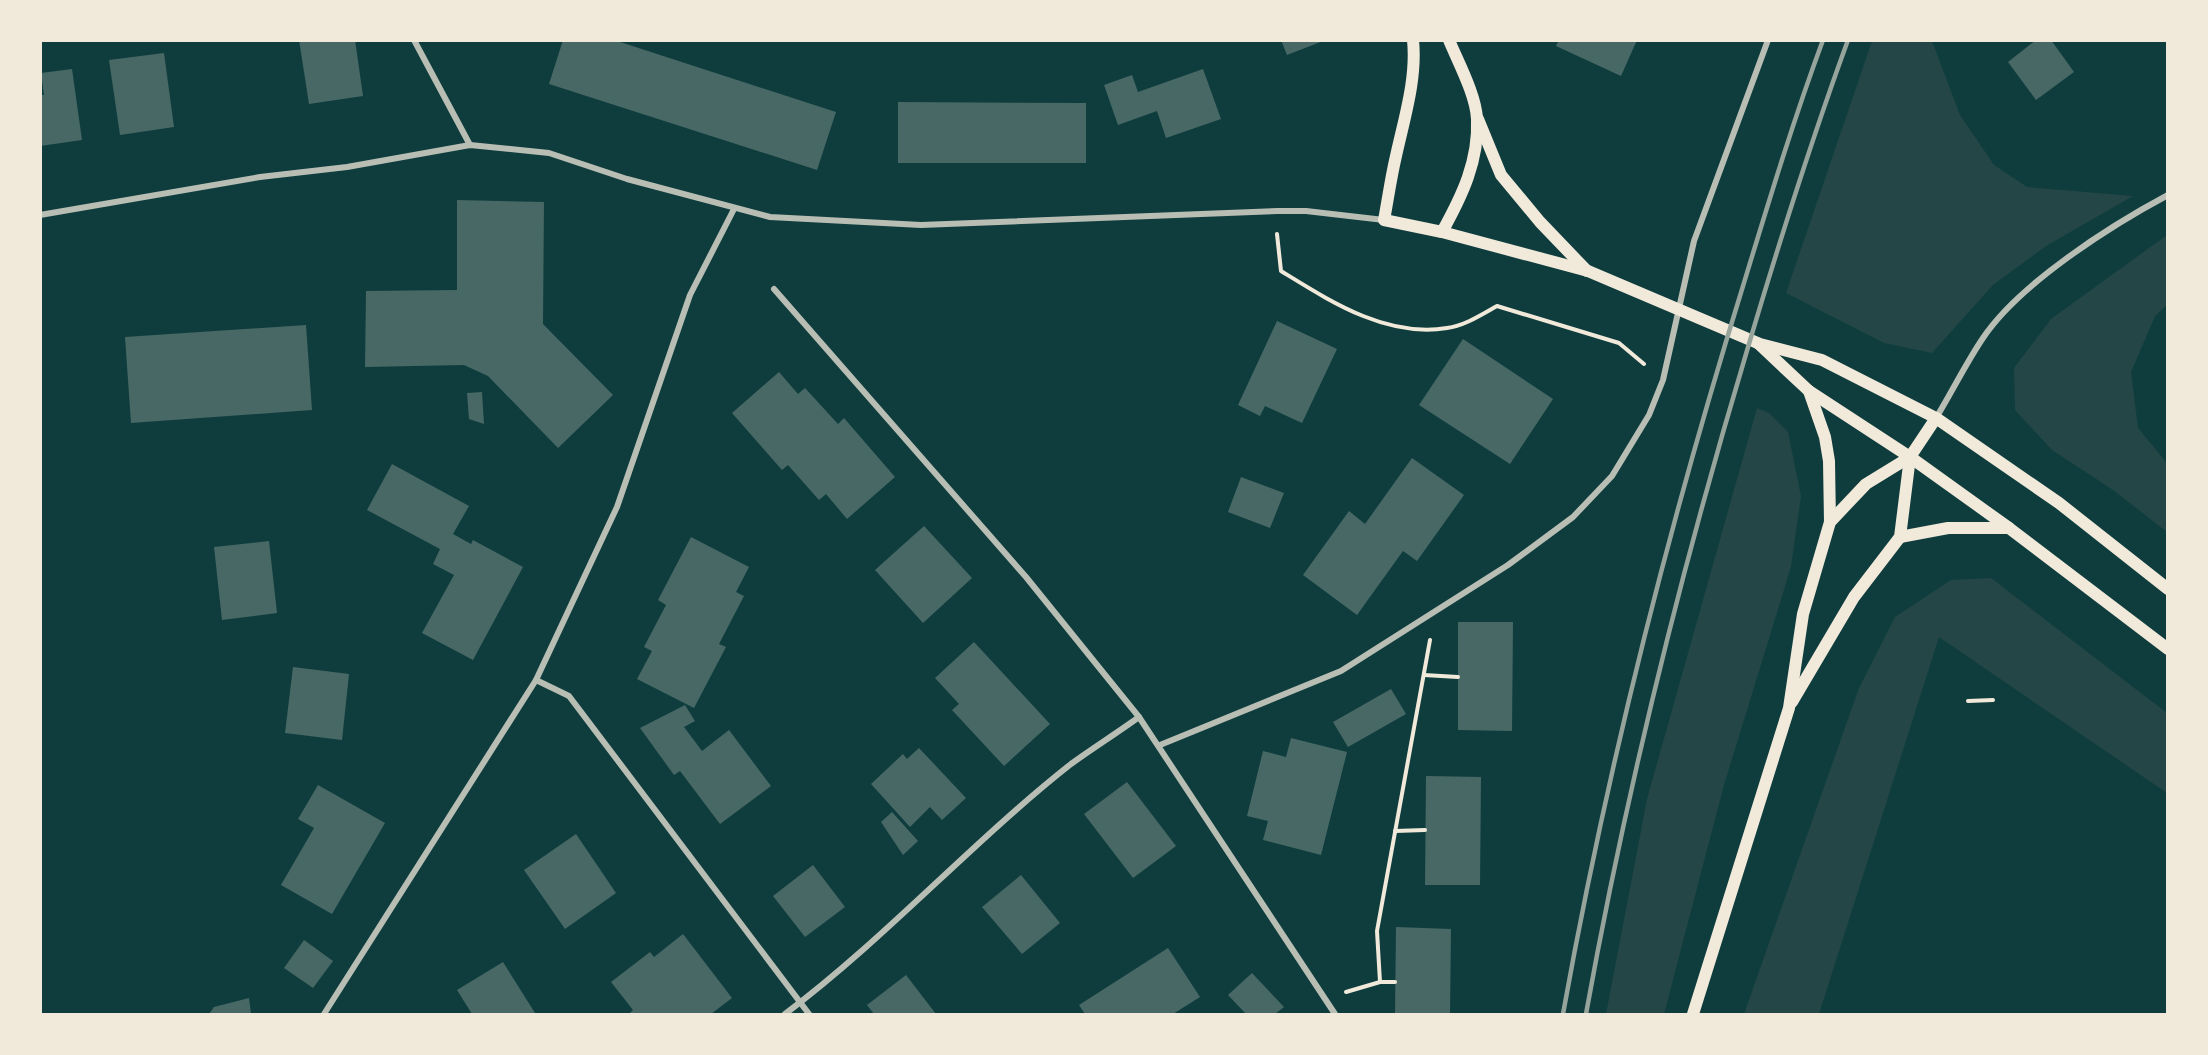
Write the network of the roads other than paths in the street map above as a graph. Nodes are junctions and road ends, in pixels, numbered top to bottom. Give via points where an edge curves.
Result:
1 (414, 40) edge
2 (1413, 40) edge
3 (1449, 40) edge
4 (1768, 40) edge
5 (1477, 117) junction
6 (470, 145) junction
7 (2168, 195) edge
8 (734, 209) junction
9 (40, 215) edge
10 (1384, 220) junction
11 (1442, 232) junction
12 (1588, 272) junction
13 (774, 289) dead end
14 (1760, 344) junction
15 (1809, 391) junction
16 (1936, 418) junction
17 (1910, 457) junction
18 (1830, 522) junction
19 (2009, 528) junction
20 (1900, 537) junction
21 (2168, 589) edge
22 (2168, 649) edge
23 (536, 680) junction
24 (1789, 708) junction
25 (1139, 717) junction
26 (1160, 745) junction
27 (800, 1003) junction
28 (324, 1014) edge
29 (785, 1014) edge
30 (809, 1014) edge
31 (1335, 1014) edge
32 (1693, 1014) edge

1 - 6 street
2 - 10 main road via 1406,117
3 - 5 main road
4 - 26 street via 1694,241 1663,380 1649,415 1612,476 1573,517 1508,565 1341,671
5 - 11 main road via 1472,167
5 - 12 main road via 1501,175
6 - 8 street via 549,153
6 - 9 street
7 - 16 street via 2120,220 2021,295 1984,337
8 - 10 street via 770,217 921,225 1278,211
8 - 23 street via 690,296 617,507
10 - 11 main road
11 - 12 main road
12 - 14 main road
13 - 25 street via 1026,577
14 - 15 main road
14 - 16 main road via 1822,360
15 - 17 main road
15 - 18 main road via 1829,461
16 - 17 main road
16 - 21 main road via 2059,504
17 - 18 main road via 1866,484
17 - 19 main road
17 - 20 main road
18 - 24 main road via 1803,614
19 - 20 main road via 1948,528
19 - 22 main road
20 - 24 main road via 1854,597
23 - 27 street via 569,696
23 - 28 street
24 - 32 main road
25 - 26 street
25 - 27 street via 1072,764
26 - 31 street
27 - 29 street
27 - 30 street

